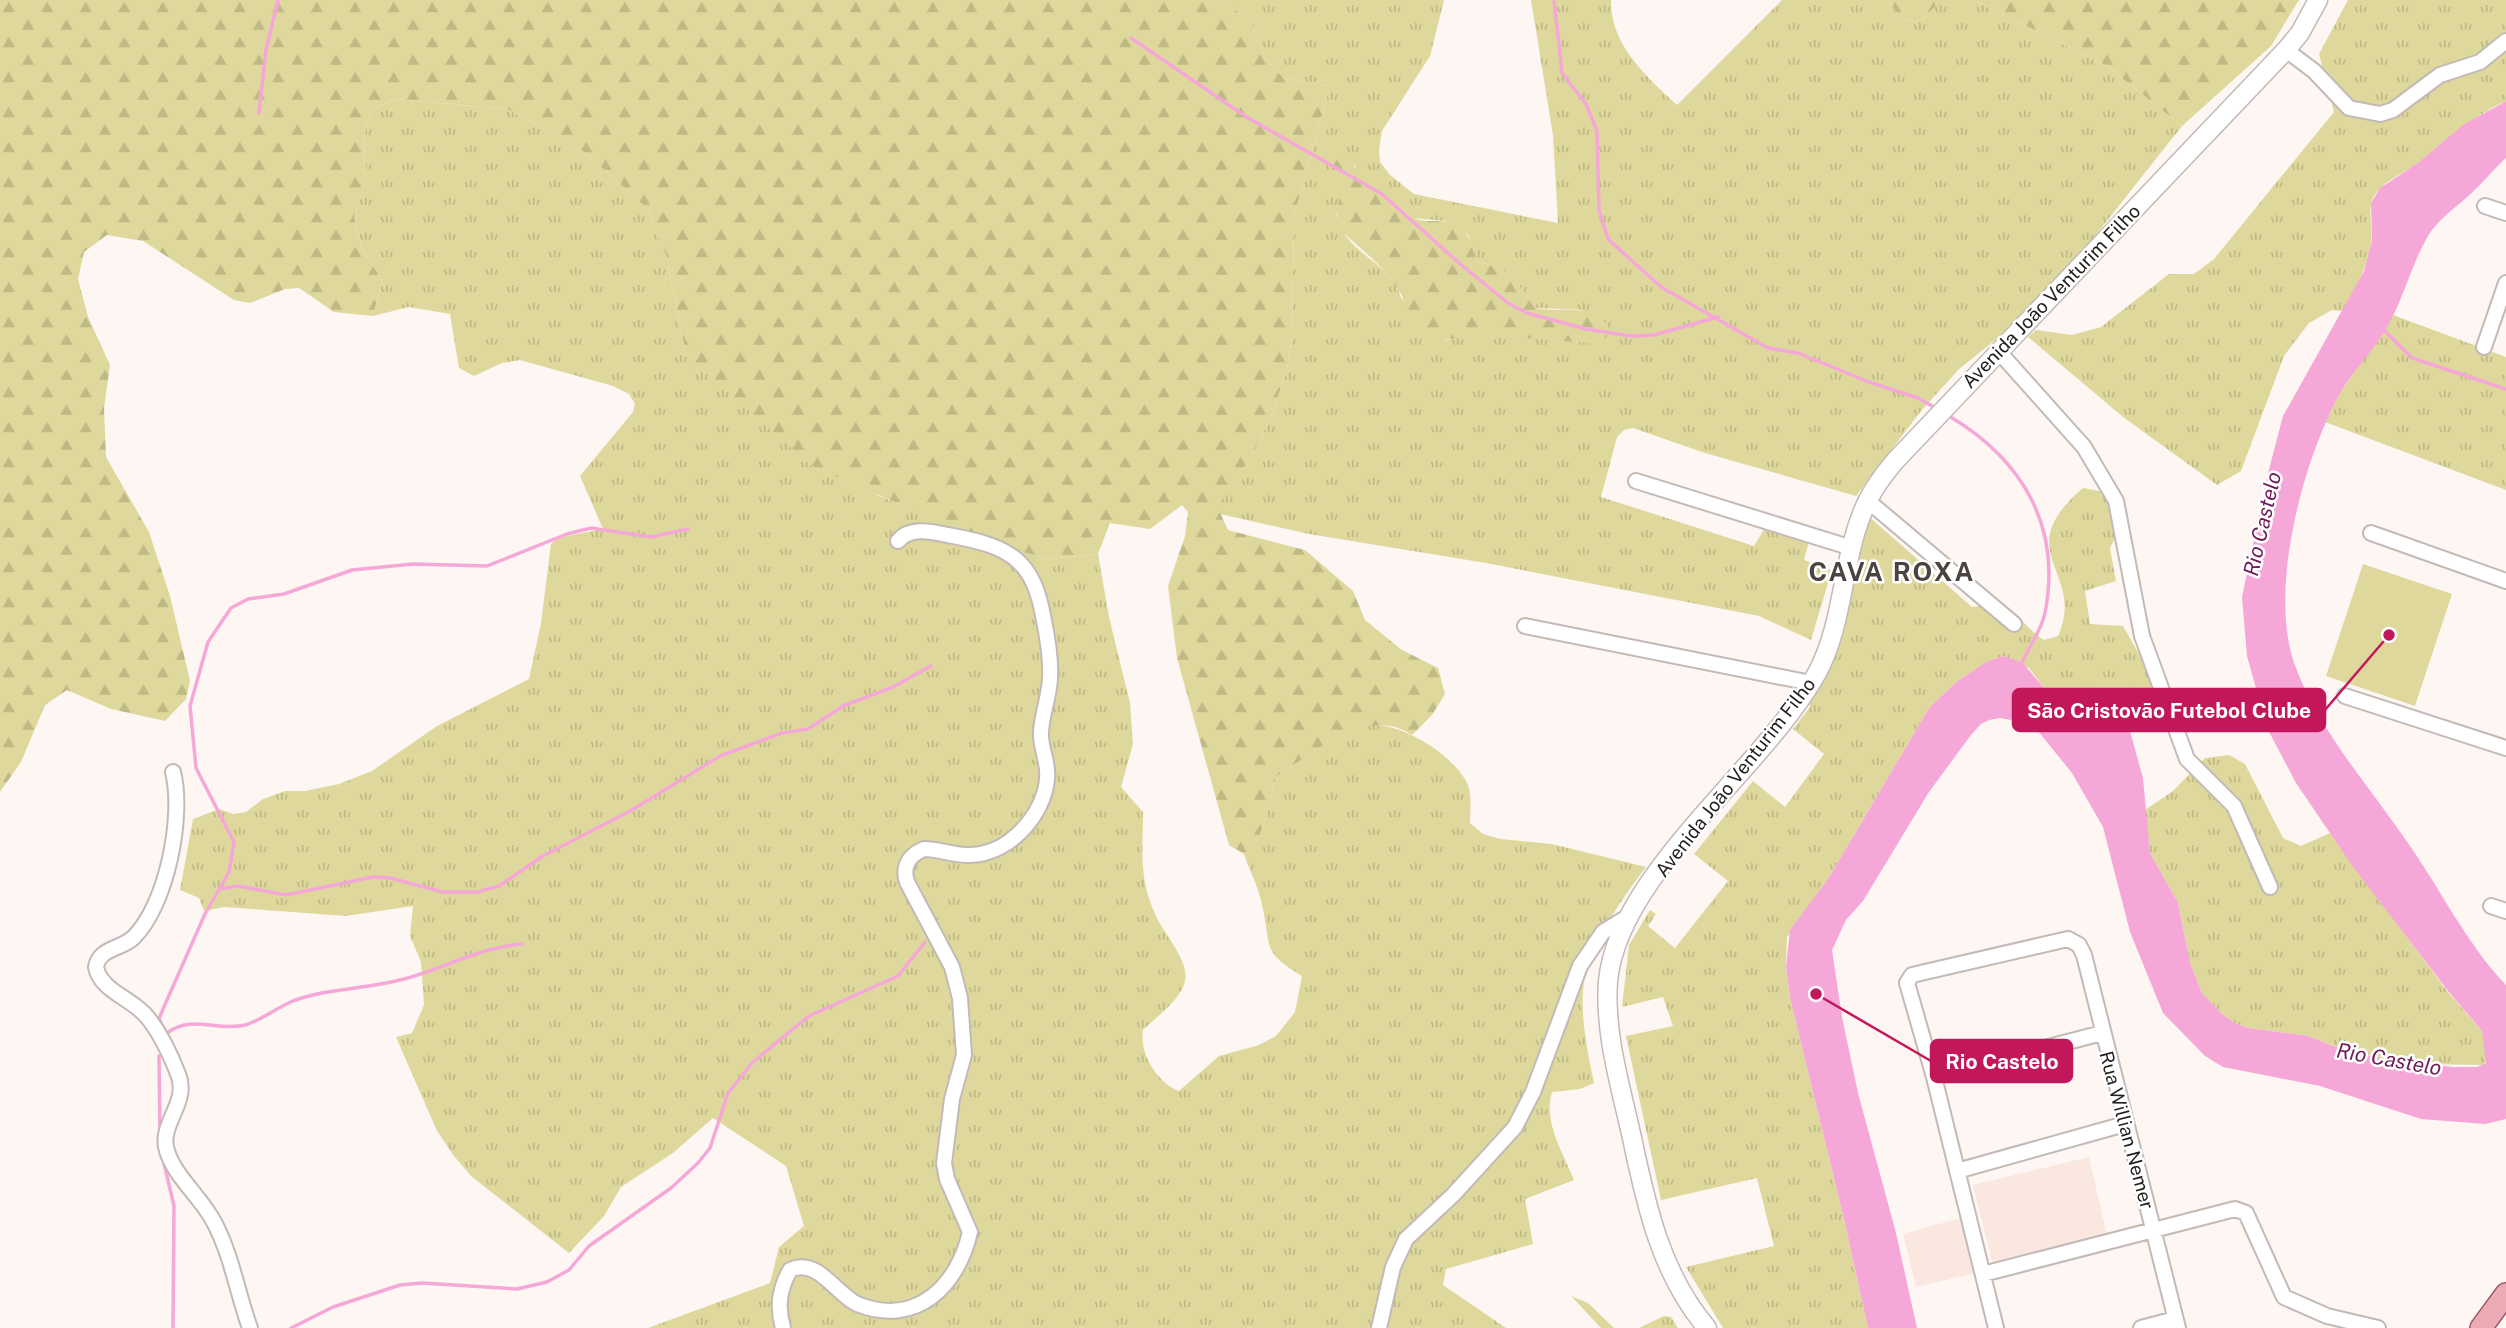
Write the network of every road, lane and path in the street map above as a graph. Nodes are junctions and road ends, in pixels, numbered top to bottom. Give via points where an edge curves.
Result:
1 (2318, 0) edge
2 (2506, 41) edge
3 (2286, 50) junction
4 (2485, 206) dead end
5 (2506, 213) edge
6 (2506, 283) edge
7 (2500, 319) edge
8 (2484, 347) dead end
9 (2000, 353) junction
10 (1636, 481) dead end
11 (1868, 501) junction
12 (2371, 533) dead end
13 (898, 541) dead end
14 (1852, 548) junction
15 (2506, 581) edge
16 (2014, 624) dead end
17 (1525, 626) dead end
18 (1811, 683) junction
19 (2345, 696) dead end
20 (2506, 748) edge
21 (173, 772) dead end
22 (2270, 887) dead end
23 (2491, 906) dead end
24 (2506, 911) edge
25 (1629, 916) junction
26 (2102, 1033) junction
27 (1934, 1077) junction
28 (2126, 1124) junction
29 (1957, 1171) junction
30 (2153, 1227) junction
31 (1983, 1274) junction
32 (2506, 1294) edge
33 (2176, 1323) edge
34 (250, 1328) edge
35 (783, 1328) edge
36 (1378, 1328) edge
37 (1707, 1328) edge
38 (1996, 1328) edge
39 (2141, 1328) edge
40 (2378, 1328) edge
41 (2482, 1328) edge

1 - 3 street, Avenida João Venturim Filho
2 - 3 street via 2474,66 2440,75 2393,110 2380,114 2349,108 2314,71
3 - 9 street, Avenida João Venturim Filho
4 - 5 street
6 - 7 street
7 - 8 street
9 - 11 street, Avenida João Venturim Filho via 1914,438
9 - 22 street via 2084,447 2116,501 2142,636 2187,759 2234,806
10 - 14 street
11 - 14 street, Avenida João Venturim Filho
11 - 16 street
12 - 15 street
13 - 35 street via 916,531 977,541 999,549 1031,575 1038,588 1049,655 1050,680 1041,734 1048,760 1047,781 1035,814 1012,839 970,856 924,849 915,853 905,869 907,882 952,967 960,998 964,1055 952,1099 944,1163 970,1232 958,1269 926,1305 882,1311 860,1306 807,1266 796,1267 790,1270 780,1294
14 - 18 street, Avenida João Venturim Filho via 1833,633
17 - 18 street
18 - 25 street, Avenida João Venturim Filho via 1654,878
19 - 20 street
21 - 34 street via 178,817 157,896 134,937 101,955 96,967 105,984 148,1017 180,1077 180,1101 166,1148 204,1203 226,1246
23 - 24 street
25 - 36 street via 1603,932 1580,966 1552,1045 1515,1127 1406,1239 1393,1267
25 - 37 street, Avenida João Venturim Filho via 1608,979 1609,1021 1620,1082 1656,1237 1686,1300
26 - 27 street
26 - 27 street, Rua Willian Nemer via 2084,955 2079,944 2068,939 1912,975 1907,983
26 - 28 street, Rua Willian Nemer
27 - 29 street
28 - 29 street
28 - 30 street, Rua Willian Nemer
29 - 31 street
30 - 31 street
30 - 33 street, Rua Willian Nemer
30 - 40 street via 2242,1211 2284,1297 2327,1316
31 - 38 street
32 - 41 main road
33 - 39 street

